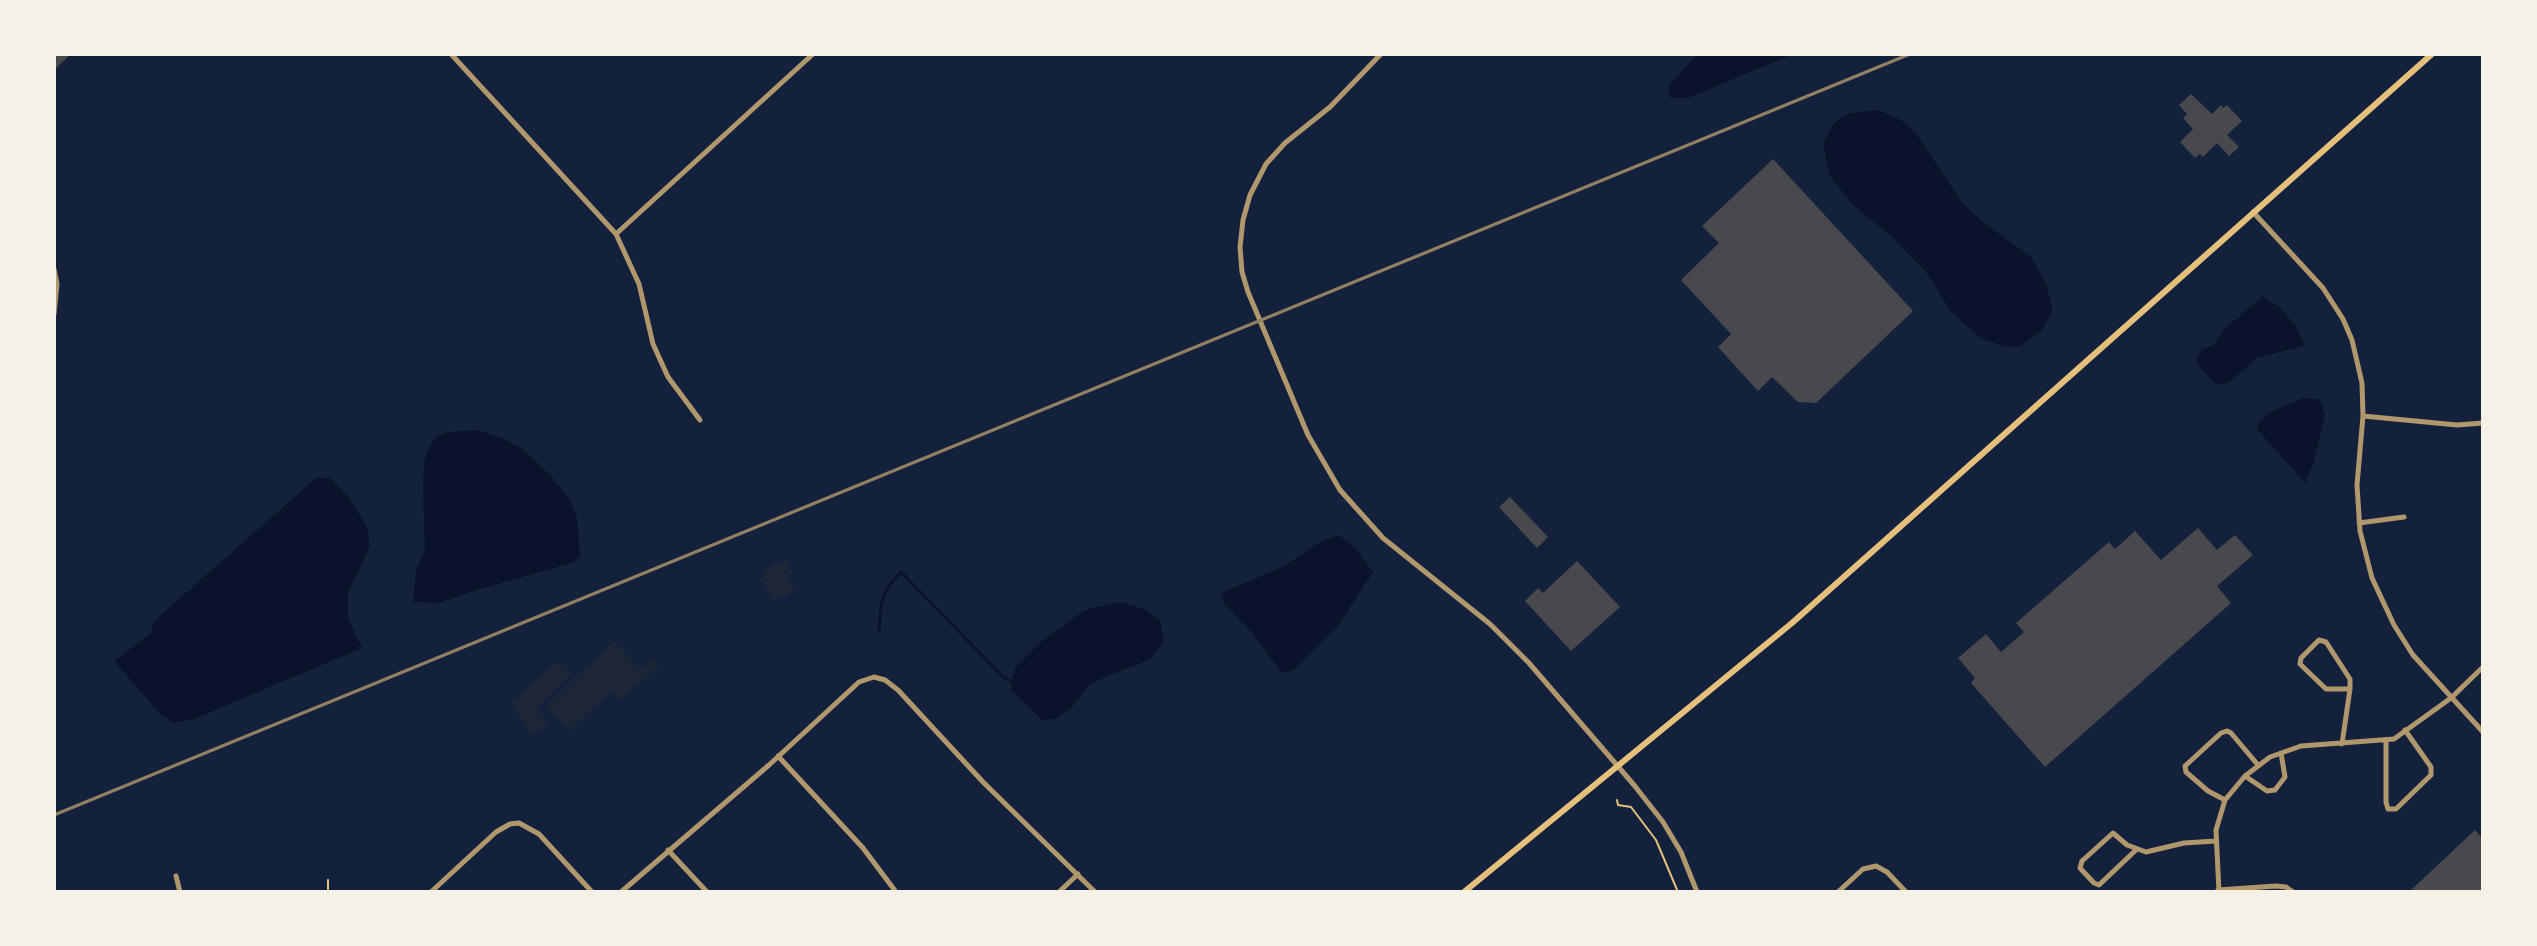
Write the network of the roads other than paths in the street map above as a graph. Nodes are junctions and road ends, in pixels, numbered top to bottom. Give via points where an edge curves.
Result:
1 (451, 54) edge
2 (813, 54) edge
3 (1381, 54) edge
4 (2432, 54) edge
5 (2253, 212) junction
6 (616, 234) junction
7 (54, 269) edge
8 (54, 314) edge
9 (2363, 416) junction
10 (700, 420) dead end
11 (2483, 423) edge
12 (2404, 517) dead end
13 (2359, 523) junction
14 (2483, 667) edge
15 (2350, 689) junction
16 (2451, 698) junction
17 (2405, 730) junction
18 (2483, 732) edge
19 (2386, 740) junction
20 (2342, 744) junction
21 (2281, 753) junction
22 (778, 756) junction
23 (2258, 765) junction
24 (1619, 766) junction
25 (2245, 776) junction
26 (2225, 800) junction
27 (2216, 841) junction
28 (2137, 849) junction
29 (668, 850) junction
30 (1078, 874) junction
31 (176, 876) dead end
32 (2218, 891) edge
33 (180, 892) edge
34 (431, 892) edge
35 (592, 892) edge
36 (621, 892) edge
37 (707, 892) edge
38 (896, 892) edge
39 (1059, 892) edge
40 (1095, 892) edge
41 (1464, 892) edge
42 (1697, 892) edge
43 (1838, 892) edge
44 (1906, 892) edge
45 (2293, 892) edge

1 - 6 street
2 - 6 street
3 - 24 street via 1266,164 1243,220 1240,247 1248,292 1308,435 1346,498 1383,538 1500,633
4 - 5 main road
5 - 9 street via 2323,288 2343,319 2359,361
5 - 24 main road via 1838,583
6 - 10 street via 636,274 653,344 668,377
7 - 8 street
9 - 11 street
9 - 13 street
12 - 13 street
13 - 16 street via 2372,578 2394,625
14 - 16 street
15 - 15 street via 2350,679 2326,642 2319,640 2300,664 2326,689
15 - 20 street
16 - 17 street
16 - 18 street
17 - 19 street
17 - 19 street via 2431,767 2431,775 2396,809 2388,809 2386,802
19 - 20 street
20 - 21 street via 2301,746
21 - 23 street
21 - 25 street via 2285,777 2275,790 2267,791
22 - 29 street
22 - 30 street via 859,682 880,678
22 - 38 street
23 - 25 street
23 - 26 street via 2227,731 2185,766 2208,791
24 - 41 main road
24 - 42 street via 1663,822
25 - 26 street
26 - 27 street
27 - 28 street
27 - 32 street
28 - 28 street via 2113,833 2080,868 2099,885
29 - 36 street
29 - 37 street
30 - 39 street
30 - 40 street
31 - 33 street
32 - 45 street via 2276,886
34 - 35 street via 496,832 519,823 539,834
43 - 44 street via 1863,869 1876,866

